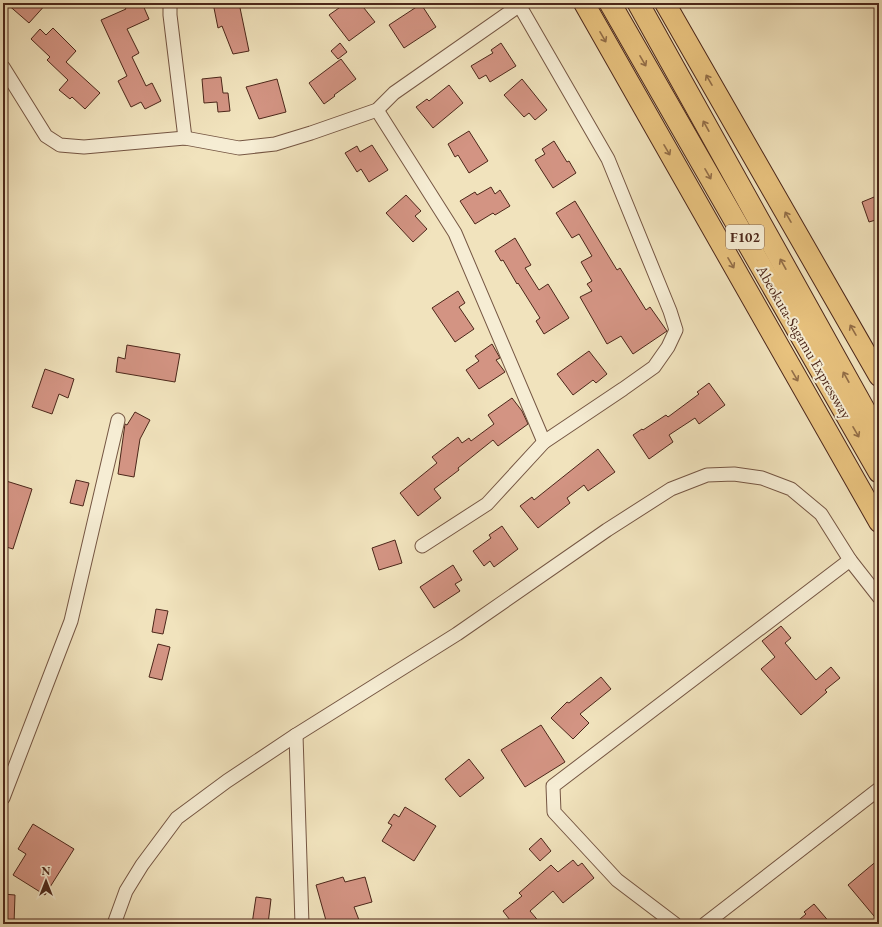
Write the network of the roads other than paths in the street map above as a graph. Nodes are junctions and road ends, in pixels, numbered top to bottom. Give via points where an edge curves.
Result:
1 (170, 3) edge
2 (584, 3) edge
3 (610, 3) edge
4 (638, 3) edge
5 (665, 3) edge
6 (519, 4) edge
7 (3, 67) edge
8 (376, 110) junction
9 (185, 138) junction
10 (879, 376) edge
11 (118, 420) dead end
12 (879, 436) edge
13 (544, 442) junction
14 (879, 472) edge
15 (879, 522) edge
16 (422, 546) dead end
17 (850, 560) junction
18 (879, 597) edge
19 (296, 735) junction
20 (879, 789) edge
21 (3, 798) edge
22 (114, 924) edge
23 (302, 924) edge
24 (675, 924) edge
25 (705, 924) edge

1 - 9 street
2 -> 15 main road
3 -> 14 highway, Abeokuta-Sagamu Expressway / F102
12 -> 4 highway, Abeokuta-Sagamu Expressway / F102
10 -> 5 main road
6 - 8 street via 394,93
6 - 13 street via 608,159 676,330 654,367
7 - 9 street via 46,136 60,145 84,147
8 - 9 street via 275,144 239,148
8 - 13 street via 455,233
11 - 21 street via 71,621
13 - 16 street via 487,504
17 - 18 street
17 - 19 street via 821,514 791,489 762,478 734,474 707,475 671,489 457,634
17 - 24 street via 553,786 554,812 617,880
19 - 22 street via 177,818 126,891
19 - 23 street
20 - 25 street

